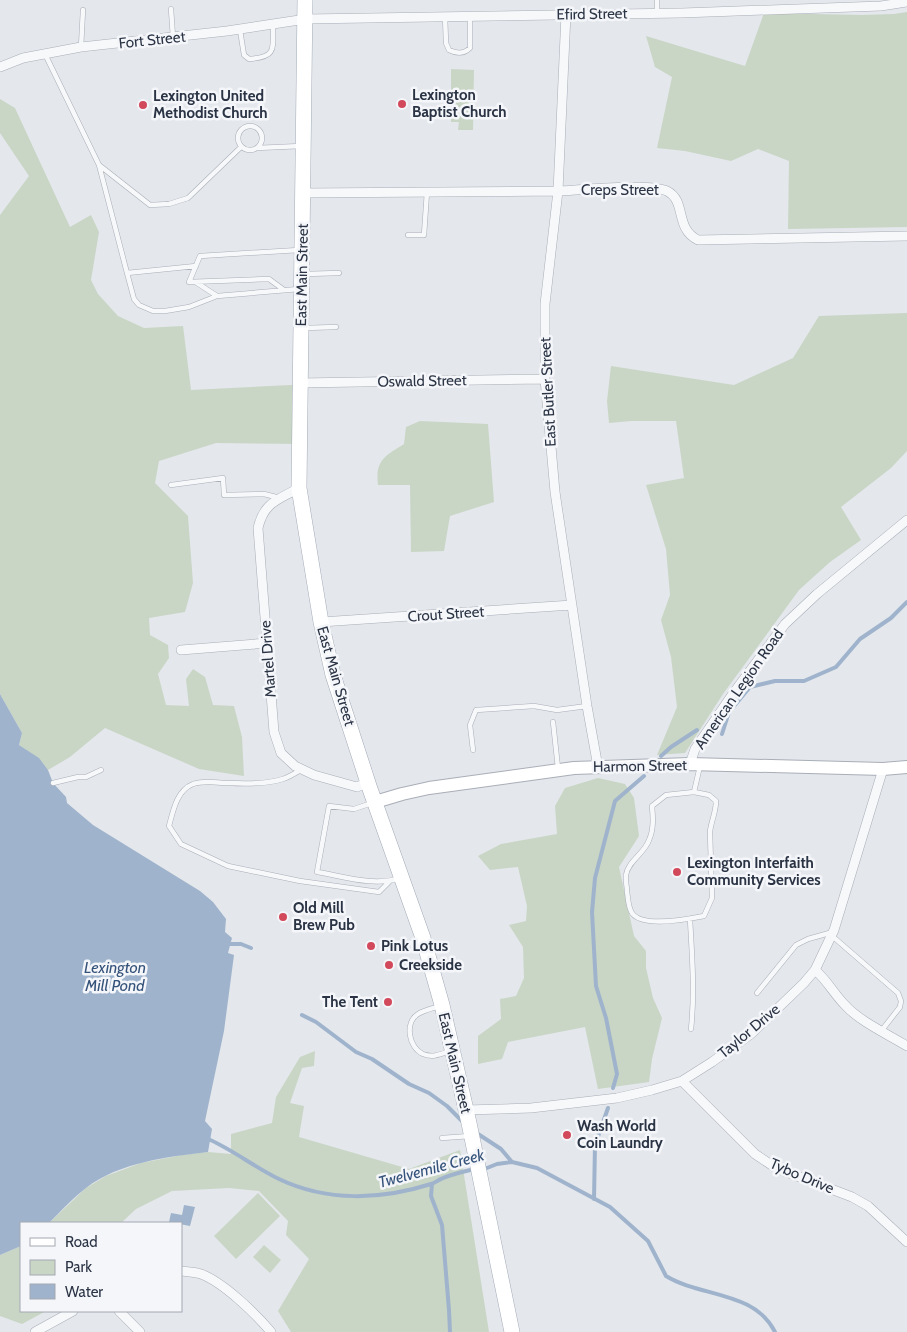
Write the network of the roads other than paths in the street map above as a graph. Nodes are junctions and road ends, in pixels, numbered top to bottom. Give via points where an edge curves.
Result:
1 (305, 0) edge
2 (657, 0) edge
3 (907, 2) edge
4 (172, 8) dead end
5 (83, 10) dead end
6 (657, 13) junction
7 (566, 14) junction
8 (445, 16) junction
9 (470, 16) junction
10 (306, 19) junction
11 (273, 25) junction
12 (240, 30) junction
13 (173, 38) junction
14 (81, 47) junction
15 (45, 54) junction
16 (0, 67) edge
17 (304, 146) junction
18 (241, 147) junction
19 (257, 148) junction
20 (99, 165) junction
21 (558, 191) junction
22 (427, 192) junction
23 (304, 193) junction
24 (408, 235) dead end
25 (907, 236) edge
26 (302, 249) junction
27 (196, 266) junction
28 (127, 273) junction
29 (339, 273) dead end
30 (196, 282) junction
31 (302, 282) junction
32 (284, 290) junction
33 (217, 296) junction
34 (336, 327) dead end
35 (301, 328) junction
36 (545, 379) junction
37 (300, 383) junction
38 (170, 485) dead end
39 (299, 488) junction
40 (281, 498) junction
41 (907, 520) edge
42 (572, 604) junction
43 (321, 622) junction
44 (267, 644) junction
45 (181, 650) dead end
46 (587, 706) junction
47 (553, 722) dead end
48 (473, 750) dead end
49 (695, 765) junction
50 (598, 767) junction
51 (907, 767) edge
52 (883, 769) junction
53 (101, 770) dead end
54 (302, 770) junction
55 (558, 770) junction
56 (369, 782) junction
57 (53, 783) dead end
58 (694, 792) junction
59 (375, 802) junction
60 (395, 880) junction
61 (690, 918) junction
62 (832, 934) junction
63 (815, 970) junction
64 (757, 993) dead end
65 (442, 1006) junction
66 (691, 1029) dead end
67 (882, 1030) junction
68 (907, 1046) edge
69 (453, 1050) junction
70 (682, 1081) junction
71 (469, 1123) junction
72 (442, 1138) dead end
73 (907, 1242) edge
74 (182, 1271) edge
75 (71, 1312) edge
76 (120, 1312) edge
77 (35, 1332) edge
78 (140, 1332) edge
79 (271, 1332) edge
80 (512, 1332) edge

1 - 10 main road, East Main Street
2 - 6 lane
3 - 6 street, Efird Street via 881,6
4 - 13 lane
5 - 14 lane
6 - 7 street, Efird Street
7 - 9 street, Efird Street
7 - 21 street, East Butler Street
8 - 9 street, Efird Street
8 - 9 lane via 447,47 456,53 470,48
8 - 10 street, Efird Street
10 - 11 street, Fort Street
10 - 17 main road, East Main Street
11 - 12 street, Fort Street
11 - 12 lane via 273,48 264,57 244,55
12 - 13 street, Fort Street
13 - 14 street, Fort Street
14 - 15 street, Fort Street
15 - 16 street, Fort Street
15 - 20 lane
17 - 19 lane
17 - 23 main road, East Main Street
18 - 19 lane via 248,150
18 - 19 lane via 239,132 250,126 258,129 262,136
18 - 20 lane via 188,198 169,204 150,205
20 - 28 lane
21 - 22 street, Creps Street
21 - 25 street, Creps Street via 661,189 676,199 687,231 698,240
21 - 36 street, East Butler Street via 545,304
22 - 23 street, Creps Street
22 - 24 lane via 424,235
23 - 26 main road, East Main Street
26 - 27 lane via 200,256
26 - 31 main road, East Main Street
27 - 28 lane
27 - 30 lane via 188,282
28 - 33 lane via 134,299 153,311 188,307
29 - 31 lane
30 - 32 lane via 269,279
30 - 33 lane
31 - 32 lane
31 - 35 main road, East Main Street
32 - 33 lane
34 - 35 lane
35 - 37 main road, East Main Street
36 - 37 street, Oswald Street
36 - 42 street, East Butler Street via 555,492
37 - 39 main road, East Main Street
38 - 40 lane via 223,478 224,495 271,494
39 - 40 street, Martel Drive
39 - 43 main road, East Main Street
40 - 44 street, Martel Drive via 261,515 258,528
41 - 49 street, American Legion Road via 785,624 696,749
42 - 43 street, Crout Street
42 - 46 street, East Butler Street
43 - 56 main road, East Main Street via 333,675
44 - 45 street
44 - 54 street, Martel Drive via 274,732 281,753
46 - 48 lane via 557,710 534,706 476,710 470,725
46 - 50 street, East Butler Street
47 - 55 lane
49 - 50 street, Harmon Street
49 - 52 street, Harmon Street
49 - 58 lane
50 - 55 street, Harmon Street
51 - 52 street, Harmon Street
52 - 62 street, Taylor Drive
53 - 57 lane via 86,777
54 - 56 street, Martel Drive via 357,787
54 - 60 lane via 283,779 256,783 205,781 192,784 176,801 170,826 182,844 228,866 378,892
55 - 59 street, Harmon Street via 430,788
56 - 59 main road, East Main Street
58 - 61 lane via 709,795 716,802 716,812 710,832 712,898 704,916
58 - 61 lane via 666,795 652,806 649,842 626,874 632,913 638,918 649,921
59 - 60 main road, East Main Street
59 - 60 lane via 354,809 329,806 316,872 356,879
60 - 65 main road, East Main Street via 427,951
61 - 66 lane via 694,970
62 - 63 street, Taylor Drive
62 - 64 lane via 796,945
62 - 67 lane via 898,993 900,1007
63 - 67 street via 845,1006
63 - 70 street, Taylor Drive via 751,1034
65 - 69 main road, East Main Street
65 - 69 lane via 418,1014 411,1024 410,1035 421,1054 437,1056
67 - 68 street
69 - 71 main road, East Main Street
70 - 71 street, Taylor Drive via 617,1098 531,1108
70 - 73 street, Tybo Drive via 755,1154 776,1168 868,1206
71 - 72 lane
71 - 80 main road, East Main Street
74 - 79 street via 201,1274 218,1284
75 - 77 street
76 - 78 street

